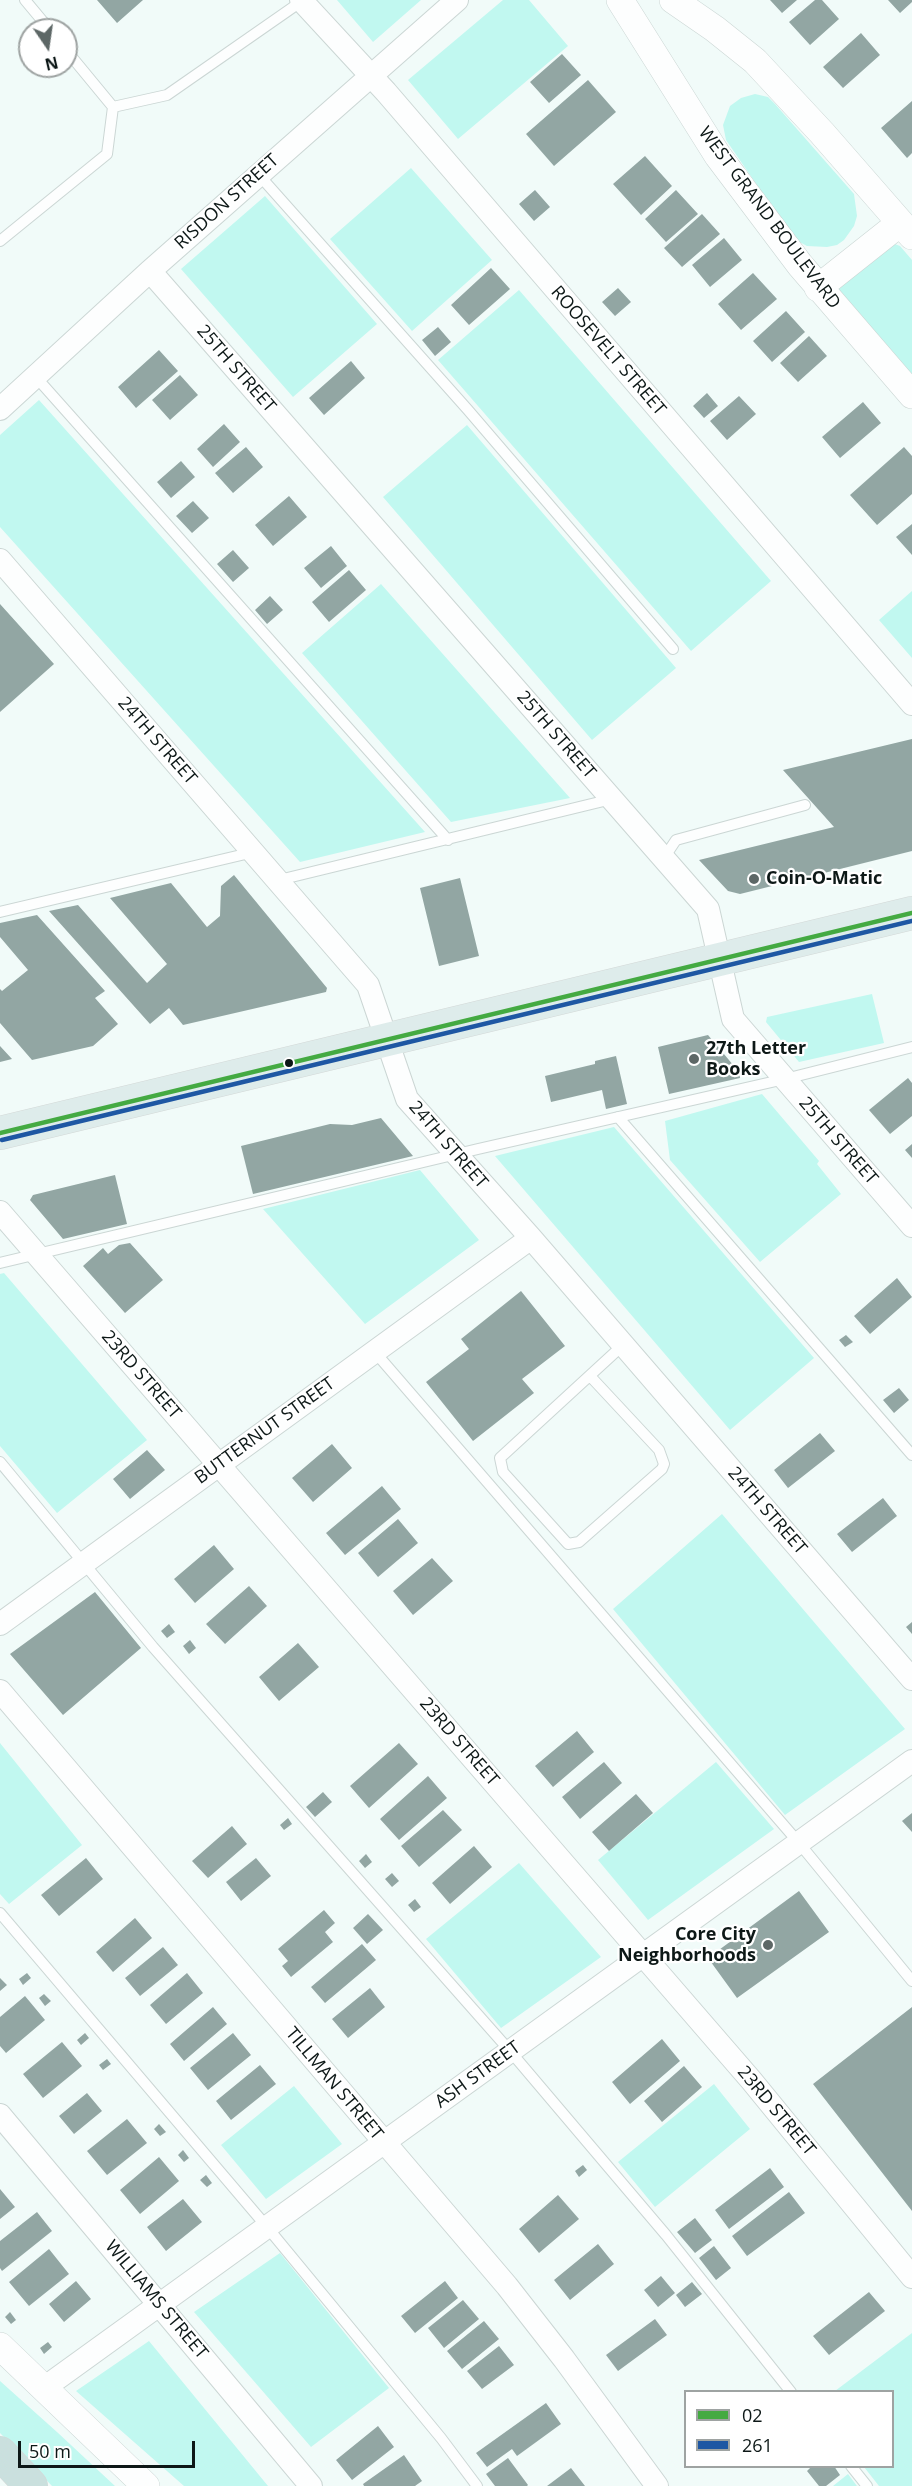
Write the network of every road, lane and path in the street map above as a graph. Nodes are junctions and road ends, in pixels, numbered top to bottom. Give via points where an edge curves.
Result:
1 (25, 0) edge
2 (302, 0) edge
3 (457, 0) edge
4 (621, 0) edge
5 (673, 0) edge
6 (40, 18) edge
7 (78, 64) edge
8 (371, 76) junction
9 (114, 107) junction
10 (258, 174) junction
11 (906, 229) edge
12 (0, 241) edge
13 (150, 270) junction
14 (818, 288) junction
15 (35, 376) junction
16 (912, 395) edge
17 (0, 409) edge
18 (0, 560) edge
19 (673, 649) dead end
20 (912, 704) edge
21 (612, 800) junction
22 (805, 805) dead end
23 (448, 840) junction
24 (254, 852) junction
25 (664, 858) junction
26 (279, 880) junction
27 (0, 912) edge
28 (912, 913) edge
29 (719, 961) junction
30 (386, 1040) junction
31 (912, 1047) edge
32 (785, 1079) junction
33 (618, 1117) junction
34 (0, 1133) edge
35 (456, 1154) junction
36 (0, 1212) edge
37 (912, 1226) edge
38 (531, 1238) junction
39 (35, 1254) junction
40 (0, 1263) edge
41 (623, 1345) junction
42 (374, 1352) junction
43 (591, 1376) junction
44 (912, 1455) edge
45 (0, 1462) edge
46 (219, 1465) junction
47 (85, 1563) junction
48 (0, 1624) edge
49 (912, 1678) edge
50 (0, 1691) edge
51 (912, 1761) edge
52 (799, 1843) junction
53 (0, 1913) edge
54 (643, 1955) junction
55 (912, 1981) edge
56 (510, 2051) junction
57 (0, 2115) edge
58 (384, 2142) junction
59 (267, 2227) junction
60 (912, 2277) edge
61 (159, 2305) junction
62 (0, 2346) edge
63 (44, 2388) junction
64 (790, 2390) edge
65 (0, 2453) edge
66 (853, 2468) edge
67 (31, 2486) edge
68 (146, 2486) edge
69 (311, 2486) edge
70 (477, 2486) edge
71 (657, 2486) edge
72 (867, 2486) edge

1 - 6 lane
2 - 8 street, ROOSEVELT STREET
2 - 9 lane via 167,95
3 - 8 street, RISDON STREET
4 - 14 street, WEST GRAND BOULEVARD via 718,156
5 - 11 street via 755,61
7 - 9 lane
8 - 10 street, RISDON STREET
8 - 20 street, ROOSEVELT STREET
9 - 12 lane via 107,154
10 - 13 street, RISDON STREET
10 - 19 lane
11 - 14 street
13 - 15 street, RISDON STREET
13 - 21 street, 25TH STREET
14 - 16 street, WEST GRAND BOULEVARD
15 - 17 street, RISDON STREET
15 - 23 lane
18 - 24 street, 24TH STREET
21 - 23 lane
21 - 25 street, 25TH STREET
22 - 25 lane via 676,840
23 - 26 lane
24 - 26 street, 24TH STREET
24 - 27 lane
25 - 29 street, 25TH STREET via 708,909
26 - 30 street, 24TH STREET via 368,985
28 - 29 main road
29 - 30 main road
29 - 32 street, 25TH STREET via 733,1019
30 - 34 main road
30 - 35 street, 24TH STREET via 407,1100
31 - 32 lane
32 - 33 lane
32 - 37 street, 25TH STREET
33 - 35 lane
33 - 44 lane
35 - 38 street, 24TH STREET
35 - 39 lane
36 - 39 street, 23RD STREET
38 - 41 street, 24TH STREET
38 - 42 street, BUTTERNUT STREET
39 - 40 lane
39 - 46 street, 23RD STREET
41 - 43 lane
41 - 49 street, 24TH STREET
42 - 46 street, BUTTERNUT STREET
42 - 52 lane
43 - 43 lane via 500,1458 503,1472 568,1544 579,1542 664,1464 658,1449
45 - 47 lane
46 - 47 street, BUTTERNUT STREET
46 - 54 street, 23RD STREET
47 - 48 street, BUTTERNUT STREET
47 - 56 lane via 153,1647
50 - 58 street, TILLMAN STREET
51 - 52 street, ASH STREET
52 - 54 street, ASH STREET
52 - 55 lane
53 - 59 lane
54 - 56 street, ASH STREET
54 - 60 street, 23RD STREET
56 - 58 street, ASH STREET
56 - 64 lane via 666,2235
57 - 61 street, WILLIAMS STREET
58 - 59 street, ASH STREET
58 - 71 street, TILLMAN STREET via 507,2286
59 - 61 street, ASH STREET
59 - 70 lane
61 - 63 street, ASH STREET
61 - 69 street, WILLIAMS STREET
62 - 63 street
63 - 68 street
65 - 67 highway
66 - 72 lane

